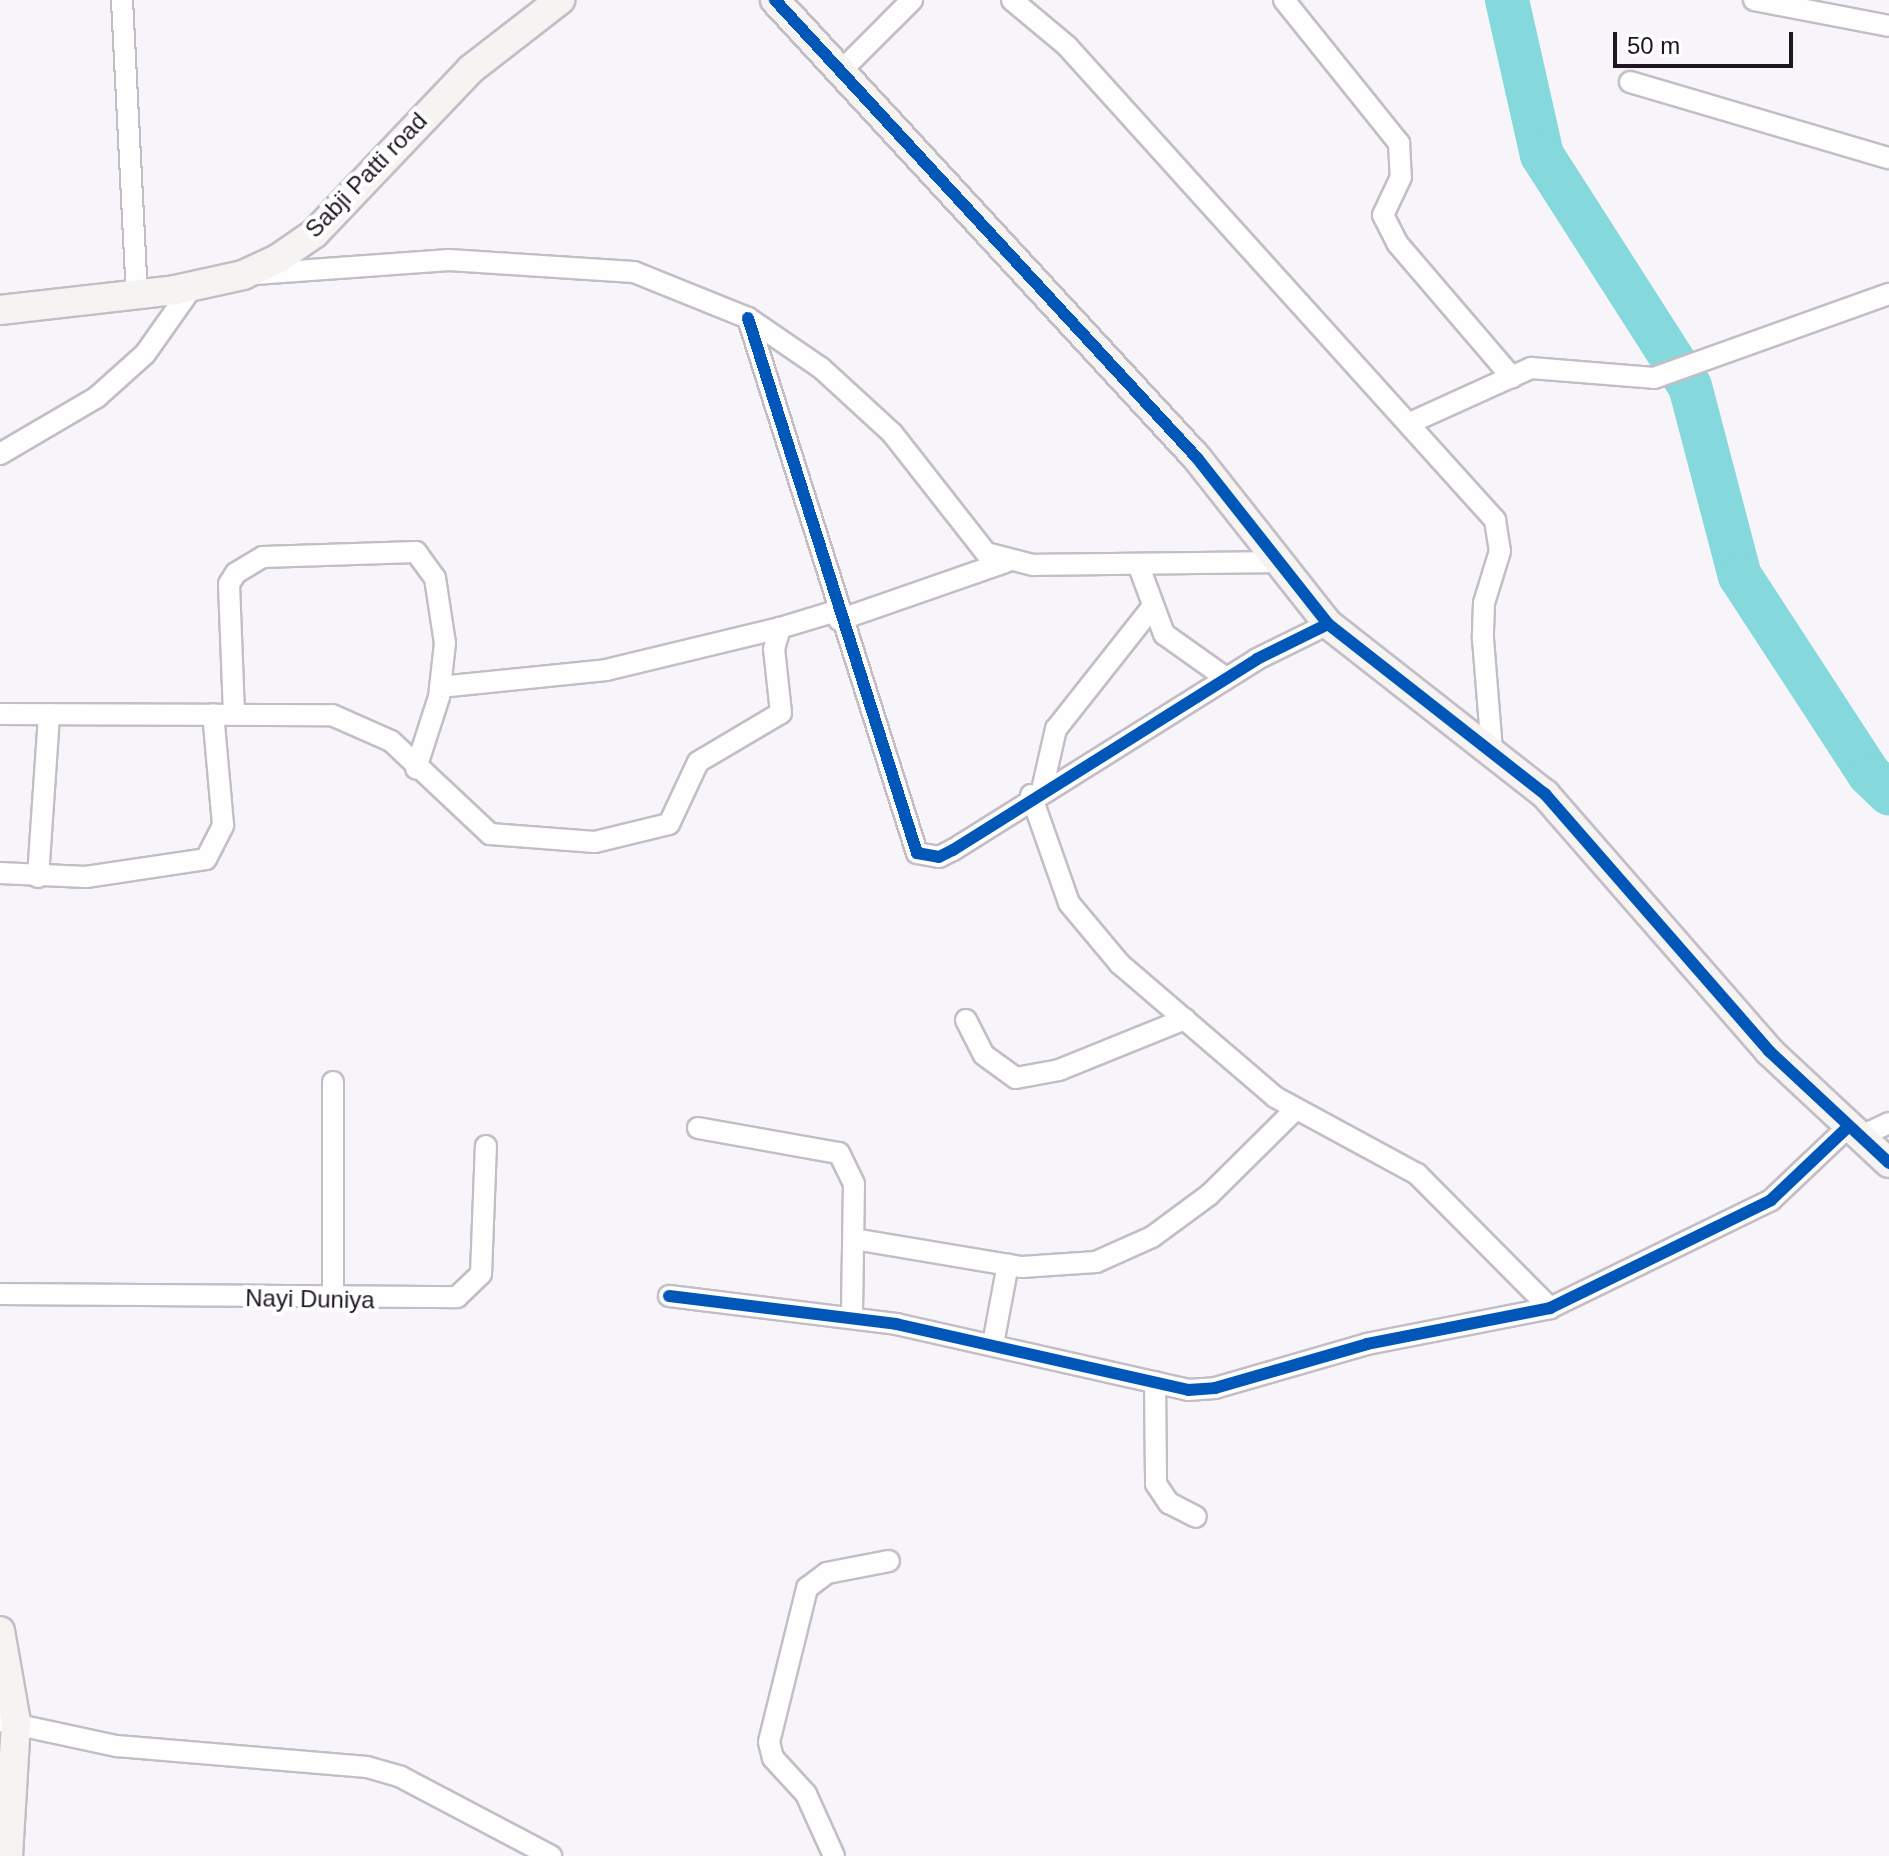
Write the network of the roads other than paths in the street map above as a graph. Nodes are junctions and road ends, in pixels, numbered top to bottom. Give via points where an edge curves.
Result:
1 (122, 0) edge
2 (560, 0) edge
3 (775, 0) edge
4 (912, 0) edge
5 (1012, 0) edge
6 (1284, 0) edge
7 (1754, 0) edge
8 (1889, 26) edge
9 (840, 72) junction
10 (1630, 82) dead end
11 (1889, 158) edge
12 (243, 275) junction
13 (193, 286) junction
14 (1889, 294) edge
15 (137, 295) junction
16 (0, 310) edge
17 (748, 318) junction
18 (1512, 377) junction
19 (1412, 422) junction
20 (0, 454) edge
21 (1006, 562) junction
22 (1274, 562) junction
23 (1138, 564) junction
24 (1150, 610) junction
25 (838, 615) junction
26 (1328, 624) junction
27 (780, 628) junction
28 (1226, 678) junction
29 (440, 687) junction
30 (0, 714) edge
31 (49, 714) junction
32 (224, 714) junction
33 (1492, 751) junction
34 (416, 768) junction
35 (1036, 792) junction
36 (0, 873) edge
37 (38, 877) junction
38 (1185, 1019) junction
39 (966, 1020) dead end
40 (333, 1082) dead end
41 (1295, 1110) junction
42 (1889, 1123) edge
43 (698, 1128) dead end
44 (1853, 1132) junction
45 (486, 1146) dead end
46 (1889, 1163) edge
47 (854, 1239) junction
48 (1008, 1264) junction
49 (0, 1294) edge
50 (669, 1296) dead end
51 (333, 1299) junction
52 (1550, 1308) junction
53 (852, 1318) junction
54 (993, 1344) junction
55 (1155, 1382) junction
56 (1196, 1517) dead end
57 (889, 1561) dead end
58 (0, 1631) edge
59 (8, 1721) edge
60 (8, 1856) edge
61 (551, 1856) edge
62 (834, 1856) edge

1 - 15 street
2 - 12 street, Sabji Patti road via 471,69 315,233
3 - 9 street
4 - 9 street
5 - 19 street via 1067,46
6 - 18 street via 1399,143 1401,177 1383,215 1397,243
7 - 8 street
9 - 22 street via 1197,458
10 - 11 street
12 - 13 street, Sabji Patti road
12 - 17 street via 449,260 556,262 634,272
13 - 15 street, Sabji Patti road
13 - 20 street via 145,354 97,397
14 - 18 street via 1654,378 1617,380 1551,366
15 - 16 street, Sabji Patti road
17 - 21 street via 861,402 929,476 970,535
17 - 25 street
18 - 19 street
19 - 33 street via 1499,533 1484,603
21 - 23 street
21 - 25 street
22 - 23 street
22 - 26 street
23 - 24 street
24 - 28 street via 1180,651
24 - 35 street via 1056,729
25 - 27 street
25 - 35 street via 917,853 939,857
26 - 28 street
26 - 33 street
27 - 29 street via 606,670
27 - 34 street via 774,649 781,713 698,762 678,814 657,830 595,842 497,837 471,824
28 - 35 street via 1153,729
29 - 32 street via 439,595 416,552 263,557 229,584
29 - 34 street
30 - 31 street
31 - 32 street
31 - 37 street
32 - 34 street via 361,722
32 - 37 street via 223,825 206,859 86,877
33 - 44 street via 1589,839 1769,1051
35 - 38 street via 1069,903 1120,964
36 - 37 street
38 - 39 street via 1059,1070 1016,1078 984,1055
38 - 41 street
40 - 51 street
41 - 48 street via 1209,1195 1125,1253 1096,1262
41 - 52 street via 1417,1174
42 - 44 street
43 - 47 street via 839,1153 854,1184
44 - 46 street
44 - 52 street via 1771,1200
45 - 51 street, Nayi Duniya via 481,1274 471,1289 427,1300
47 - 48 street
47 - 53 street
48 - 54 street
49 - 51 street, Nayi Duniya
50 - 53 street
52 - 55 street via 1367,1344 1245,1383 1188,1390
53 - 54 street
54 - 55 street
55 - 56 street via 1156,1484 1169,1503
57 - 62 street via 827,1573 807,1588 769,1742 773,1758 806,1794
58 - 59 street
59 - 60 street
59 - 61 street via 117,1746 367,1767 401,1777

